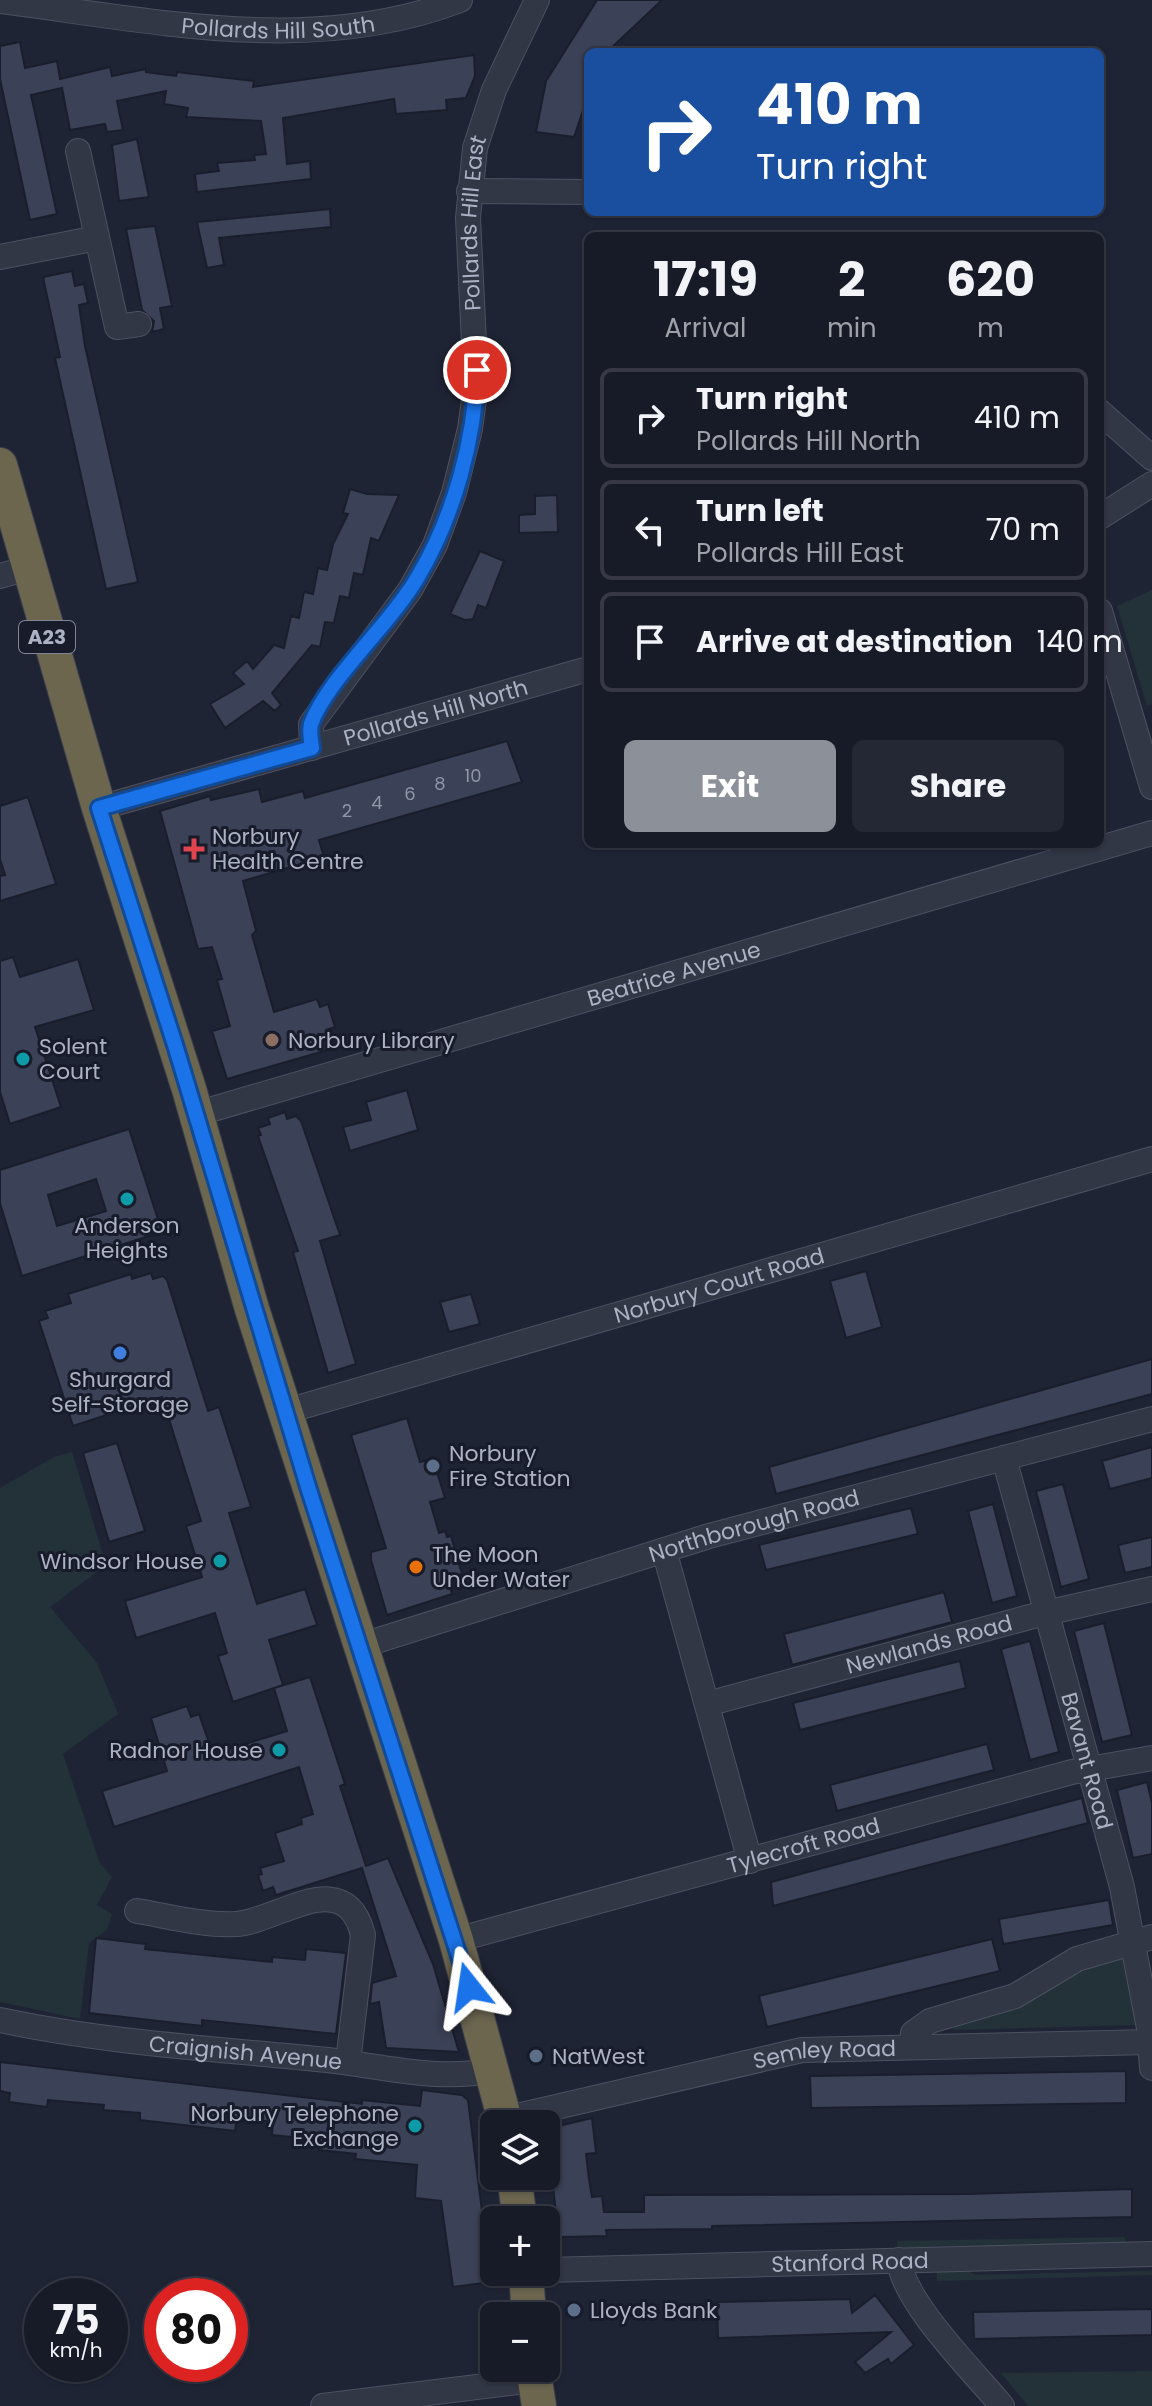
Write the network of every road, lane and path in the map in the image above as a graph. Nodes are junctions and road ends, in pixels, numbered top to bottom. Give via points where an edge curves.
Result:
1 (460, 0) edge
2 (537, 0) edge
3 (0, 1) edge
4 (78, 151) dead end
5 (469, 191) junction
6 (584, 192) edge
7 (97, 238) junction
8 (0, 257) edge
9 (139, 324) dead end
10 (1104, 416) edge
11 (1152, 458) edge
12 (0, 465) edge
13 (1152, 484) edge
14 (1104, 514) edge
15 (14, 572) edge
16 (1104, 625) edge
17 (584, 670) edge
18 (312, 748) junction
19 (1152, 787) edge
20 (99, 808) junction
21 (1152, 833) edge
22 (1104, 847) edge
23 (1101, 848) edge
24 (196, 1114) junction
25 (1152, 1159) edge
26 (287, 1411) junction
27 (1152, 1419) edge
28 (1004, 1458) junction
29 (664, 1550) junction
30 (1152, 1589) edge
31 (1047, 1613) junction
32 (360, 1646) junction
33 (707, 1704) junction
34 (1152, 1758) edge
35 (1090, 1768) junction
36 (750, 1861) junction
37 (137, 1911) dead end
38 (1143, 1939) edge
39 (456, 1940) junction
40 (0, 2020) edge
41 (1152, 2042) edge
42 (912, 2046) junction
43 (348, 2062) junction
44 (1152, 2068) edge
45 (492, 2070) junction
46 (502, 2110) edge
47 (551, 2110) edge
48 (1152, 2254) edge
49 (899, 2260) junction
50 (560, 2270) edge
51 (535, 2385) edge
52 (371, 2402) edge
53 (323, 2406) edge
54 (1002, 2406) edge

1 - 3 street, Pollards Hill South via 376,24 283,32
2 - 5 street, Pollards Hill East via 494,90 475,148
4 - 7 street
5 - 6 street
5 - 18 street, Pollards Hill East via 476,385 460,472 424,566 311,724
7 - 8 street
7 - 9 street via 117,327
10 - 11 street
12 - 15 highway, A23
13 - 14 street
15 - 20 highway, A23
16 - 19 street
17 - 18 street, Pollards Hill North
18 - 20 street, Pollards Hill North
20 - 24 highway, A23
21 - 22 street, Beatrice Avenue
23 - 24 street, Beatrice Avenue
24 - 26 highway, A23
25 - 26 street, Norbury Court Road
26 - 32 highway, A23
27 - 28 street, Northborough Road
28 - 29 street, Northborough Road
28 - 31 street, Bavant Road
29 - 32 street, Northborough Road
29 - 33 street
30 - 31 street, Newlands Road
31 - 33 street, Newlands Road
31 - 35 street, Bavant Road
32 - 39 highway, A23
33 - 36 street
34 - 35 street, Tylecroft Road
35 - 36 street, Tylecroft Road
35 - 38 street, Bavant Road
36 - 39 street, Tylecroft Road
37 - 43 street via 235,1924 315,1899 339,1902 363,1935
38 - 41 street, Bavant Road
38 - 42 street via 1077,1959 1015,1996 930,2021 913,2033
39 - 45 highway, A23
40 - 43 street, Craignish Avenue via 84,2036
41 - 42 street, Semley Road
41 - 44 street, Bavant Road
42 - 47 street, Semley Road via 802,2050
43 - 45 street, Craignish Avenue via 457,2074
45 - 46 highway, A23
48 - 49 street, Stanford Road
49 - 50 street, Stanford Road
49 - 54 street via 902,2280 916,2302
51 - 52 street
52 - 53 street

